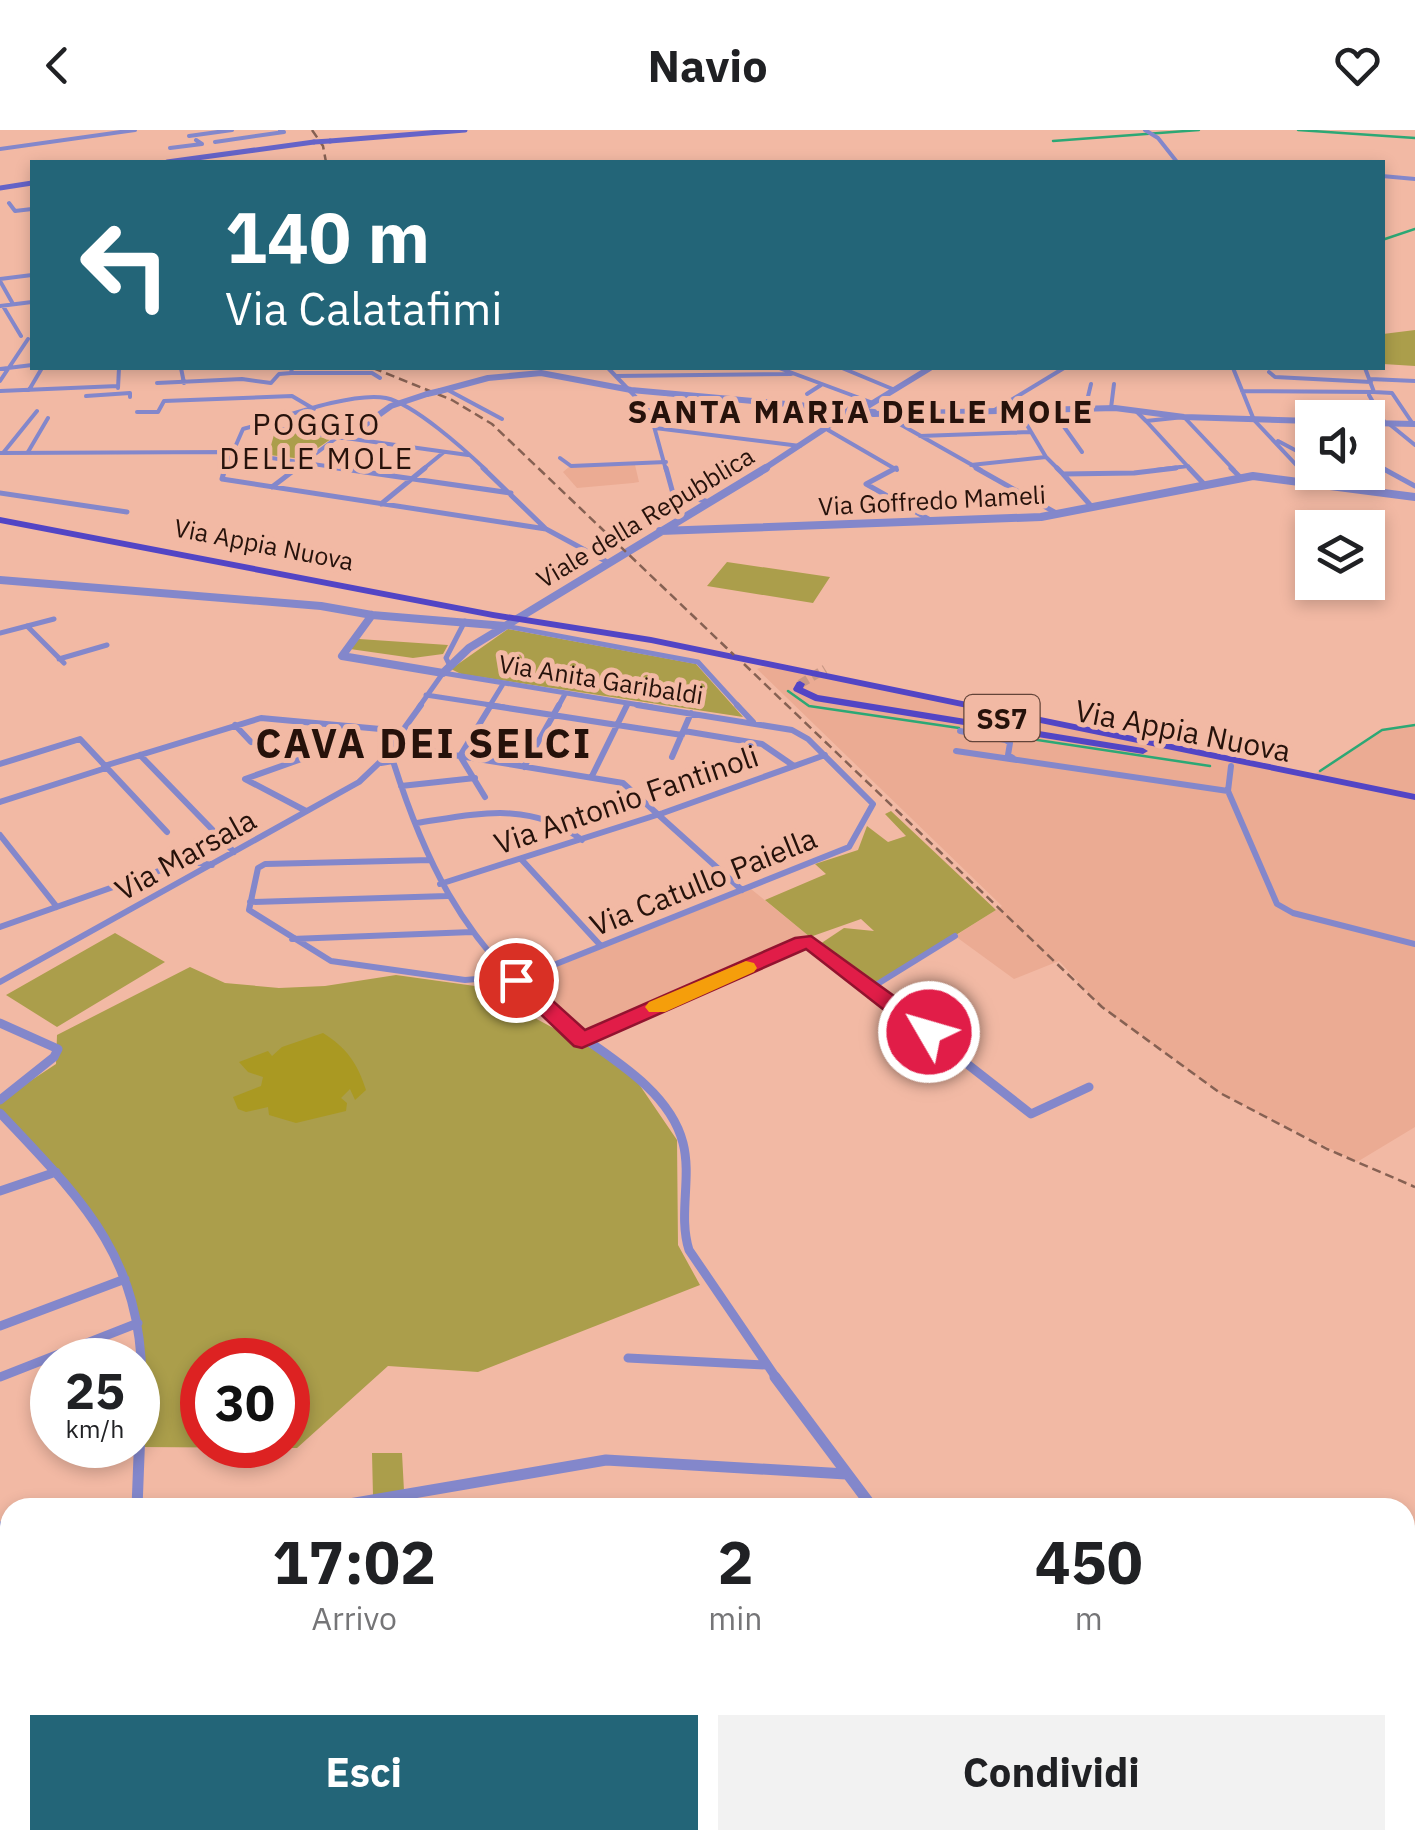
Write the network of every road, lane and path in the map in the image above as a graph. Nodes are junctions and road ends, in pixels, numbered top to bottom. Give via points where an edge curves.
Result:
1 (135, 130) edge
2 (198, 130) edge
3 (224, 130) edge
4 (232, 130) edge
5 (280, 130) edge
6 (465, 130) edge
7 (1145, 130) edge
8 (205, 134) junction
9 (188, 136) dead end
10 (240, 139) junction
11 (196, 140) dead end
12 (215, 142) dead end
13 (186, 146) junction
14 (170, 148) dead end
15 (0, 149) edge
16 (258, 149) junction
17 (204, 157) junction
18 (182, 160) edge
19 (1175, 160) edge
20 (1385, 176) edge
21 (1415, 179) edge
22 (30, 183) edge
23 (0, 188) edge
24 (9, 203) dead end
25 (30, 209) edge
26 (30, 275) edge
27 (0, 280) edge
28 (30, 302) edge
29 (13, 304) junction
30 (2, 306) edge
31 (30, 365) edge
32 (8, 368) junction
33 (0, 369) edge
34 (41, 370) edge
35 (120, 370) edge
36 (181, 370) edge
37 (241, 370) edge
38 (292, 370) edge
39 (610, 370) edge
40 (675, 370) edge
41 (776, 370) edge
42 (847, 370) edge
43 (927, 370) edge
44 (1061, 370) edge
45 (1233, 370) edge
46 (1367, 370) edge
47 (1269, 372) dead end
48 (664, 375) junction
49 (618, 377) junction
50 (380, 378) dead end
51 (0, 380) edge
52 (242, 380) junction
53 (1370, 380) junction
54 (1415, 381) edge
55 (157, 383) dead end
56 (184, 383) junction
57 (271, 383) junction
58 (1090, 384) dead end
59 (1114, 384) dead end
60 (821, 385) junction
61 (609, 386) junction
62 (28, 390) junction
63 (117, 390) junction
64 (443, 390) junction
65 (631, 390) junction
66 (894, 390) junction
67 (0, 391) edge
68 (1242, 391) junction
69 (807, 394) dead end
70 (1372, 394) junction
71 (86, 396) dead end
72 (130, 397) dead end
73 (268, 397) junction
74 (238, 399) junction
75 (397, 404) junction
76 (314, 408) junction
77 (1085, 408) junction
78 (1111, 408) junction
79 (868, 410) junction
80 (1018, 410) junction
81 (1052, 410) junction
82 (992, 411) junction
83 (1136, 411) junction
84 (37, 412) dead end
85 (137, 412) dead end
86 (234, 413) dead end
87 (1184, 417) junction
88 (48, 418) dead end
89 (502, 419) dead end
90 (845, 419) junction
91 (1254, 420) junction
92 (1146, 421) junction
93 (1295, 421) edge
94 (1386, 424) junction
95 (254, 425) junction
96 (1412, 426) edge
97 (655, 428) junction
98 (828, 430) junction
99 (1030, 432) junction
100 (339, 436) junction
101 (916, 436) junction
102 (348, 438) junction
103 (1274, 441) junction
104 (1415, 445) edge
105 (801, 446) junction
106 (1295, 451) edge
107 (28, 452) junction
108 (230, 452) junction
109 (444, 452) junction
110 (1082, 452) dead end
111 (1, 453) edge
112 (470, 455) junction
113 (1046, 457) junction
114 (560, 458) dead end
115 (304, 462) junction
116 (666, 462) junction
117 (1295, 464) edge
118 (968, 465) junction
119 (1188, 466) junction
120 (1385, 469) edge
121 (1063, 474) junction
122 (1240, 474) junction
123 (412, 478) junction
124 (1295, 481) edge
125 (1205, 485) junction
126 (1415, 486) edge
127 (272, 487) junction
128 (1367, 490) edge
129 (511, 493) junction
130 (0, 494) edge
131 (675, 494) junction
132 (1415, 497) edge
133 (708, 502) junction
134 (381, 504) junction
135 (1092, 507) junction
136 (127, 512) dead end
137 (1058, 514) junction
138 (0, 518) edge
139 (680, 519) junction
140 (932, 522) junction
141 (546, 529) junction
142 (660, 531) junction
143 (609, 563) junction
144 (0, 580) edge
145 (372, 614) junction
146 (518, 618) junction
147 (54, 619) dead end
148 (464, 622) junction
149 (501, 625) junction
150 (27, 626) junction
151 (590, 630) junction
152 (0, 633) edge
153 (107, 646) dead end
154 (450, 664) junction
155 (825, 669) dead end
156 (426, 670) junction
157 (443, 673) junction
158 (503, 684) junction
159 (800, 684) dead end
160 (890, 689) junction
161 (565, 694) junction
162 (426, 695) junction
163 (628, 704) junction
164 (490, 705) junction
165 (691, 713) junction
166 (553, 715) junction
167 (752, 722) junction
168 (235, 725) junction
169 (617, 725) junction
170 (402, 731) junction
171 (960, 732) dead end
172 (683, 733) junction
173 (251, 742) dead end
174 (391, 748) junction
175 (956, 752) dead end
176 (140, 755) junction
177 (1175, 755) junction
178 (460, 756) junction
179 (825, 756) junction
180 (307, 757) dead end
181 (672, 757) dead end
182 (1013, 758) junction
183 (0, 764) edge
184 (383, 764) junction
185 (524, 766) junction
186 (794, 766) junction
187 (1231, 766) junction
188 (105, 767) junction
189 (592, 776) junction
190 (476, 778) junction
191 (402, 786) junction
192 (1228, 791) junction
193 (486, 797) dead end
194 (1415, 799) edge
195 (0, 802) edge
196 (306, 811) junction
197 (658, 815) junction
198 (417, 824) junction
199 (167, 832) dead end
200 (2, 837) edge
201 (582, 840) junction
202 (234, 852) junction
203 (521, 859) junction
204 (431, 860) junction
205 (212, 864) junction
206 (440, 884) junction
207 (742, 890) junction
208 (447, 896) junction
209 (250, 902) junction
210 (57, 907) junction
211 (0, 927) edge
212 (472, 932) junction
213 (955, 936) dead end
214 (290, 938) junction
215 (1415, 944) edge
216 (601, 946) junction
217 (0, 973) edge
218 (14, 975) junction
219 (514, 978) junction
220 (0, 982) edge
221 (870, 988) junction
222 (0, 1023) edge
223 (582, 1040) junction
224 (1088, 1087) dead end
225 (0, 1100) edge
226 (0, 1113) edge
227 (56, 1172) junction
228 (0, 1191) edge
229 (125, 1279) junction
230 (138, 1323) junction
231 (0, 1326) edge
232 (628, 1358) dead end
233 (766, 1365) junction
234 (0, 1377) edge
235 (846, 1474) junction
236 (137, 1498) edge
237 (384, 1498) edge
238 (865, 1498) edge

1 - 15 street
2 - 8 street
3 - 4 street
3 - 8 street
3 - 10 street
5 - 10 street
6 - 16 main road
7 - 19 street
8 - 9 street
10 - 12 street
10 - 16 street
11 - 13 street via 202,144
13 - 14 street
13 - 17 street
16 - 17 main road
17 - 18 main road
20 - 21 street
22 - 23 main road
24 - 25 street via 15,211
26 - 27 street
27 - 29 street
28 - 29 street
29 - 30 street
30 - 32 street via 24,338
31 - 32 street
32 - 33 street
32 - 51 street
34 - 62 street
35 - 63 street
36 - 56 street
37 - 52 street
38 - 50 street
38 - 57 street
39 - 49 street
40 - 48 street
41 - 48 street
41 - 60 street
42 - 66 street
43 - 66 street
44 - 82 street
45 - 68 street
46 - 53 street
47 - 53 street
48 - 49 street
49 - 61 street
49 - 65 street
52 - 56 street
52 - 57 street
53 - 54 street
53 - 70 street
55 - 56 street
57 - 73 street
58 - 77 street
59 - 78 street
60 - 69 street
60 - 79 street
61 - 64 street via 529,373
61 - 65 street
62 - 63 street
62 - 67 street
63 - 71 street
63 - 72 street
64 - 75 street, bridge
64 - 89 street
65 - 79 street
65 - 97 street via 649,409
66 - 79 street
68 - 70 street
68 - 91 street
70 - 94 street
70 - 96 street via 1392,393
73 - 74 street
73 - 76 street via 294,396
74 - 85 street via 164,401 158,412
74 - 86 street
75 - 76 street via 379,396
75 - 102 street
75 - 112 street via 442,429
76 - 95 street
77 - 78 street
77 - 81 street
78 - 83 street
79 - 82 street
79 - 90 street
79 - 90 street
79 - 101 street
80 - 81 street
80 - 82 street
80 - 99 street
81 - 110 street
83 - 87 street
83 - 92 street
84 - 111 street
87 - 91 street
87 - 92 street
87 - 122 street
88 - 107 street
90 - 98 street, Viale della Repubblica
91 - 93 street
91 - 103 street
92 - 119 street
94 - 96 street
94 - 104 street
95 - 100 street
95 - 108 street via 238,432
97 - 105 street
97 - 116 street
98 - 105 street, Viale della Repubblica
98 - 140 street via 898,469 866,484
99 - 101 street
99 - 113 street
100 - 102 street
100 - 115 street
101 - 118 street
102 - 109 street
103 - 106 street
103 - 117 street
105 - 133 street, Viale della Repubblica
107 - 108 street
107 - 111 street
108 - 115 street
108 - 127 street via 222,479
109 - 112 street
109 - 123 street
112 - 129 street
113 - 118 street
113 - 121 street
114 - 116 street via 571,466
115 - 123 street
115 - 127 street
116 - 131 street
118 - 137 street
119 - 121 street
119 - 125 street
120 - 126 street
121 - 135 street
122 - 124 street, Via Goffredo Mameli
122 - 125 street, Via Goffredo Mameli
123 - 129 street
123 - 134 street
125 - 135 street, Via Goffredo Mameli
127 - 134 street
128 - 132 street, Via Goffredo Mameli
129 - 141 street
130 - 136 street
131 - 133 street
131 - 139 street
133 - 139 street, Viale della Repubblica
134 - 141 street
135 - 137 street, Via Goffredo Mameli
137 - 140 street, Via Goffredo Mameli
138 - 146 main road, Via Appia Nuova / SS7
139 - 142 street, Viale della Repubblica
140 - 142 street, Via Goffredo Mameli
141 - 143 street
142 - 143 street, Viale della Repubblica
143 - 146 street, Viale della Repubblica
144 - 145 street
145 - 148 street
145 - 156 street via 342,656
146 - 149 street, Viale della Repubblica
146 - 151 main road, Via Appia Nuova / SS7
147 - 150 street
148 - 149 street
148 - 154 street via 446,658
149 - 154 street, Viale della Repubblica
149 - 167 street via 698,662
150 - 152 street
150 - 153 street via 62,661
151 - 160 main road, Via Appia Nuova / SS7
151 - 177 main road, Via Appia Nuova / SS7
154 - 156 street
154 - 157 street
155 - 160 main road
156 - 157 street
157 - 158 street, Via Anita Garibaldi
157 - 162 street
158 - 161 street, Via Anita Garibaldi
158 - 164 street
159 - 177 main road via 804,695 815,698
160 - 194 main road, Via Appia Nuova / SS7
161 - 163 street, Via Anita Garibaldi
161 - 166 street
162 - 164 street
162 - 170 street
163 - 165 street, Via Anita Garibaldi
163 - 169 street
164 - 166 street
164 - 178 street
165 - 167 street, Via Anita Garibaldi
165 - 172 street
166 - 169 street
166 - 185 street
167 - 179 street, Via Catullo Paiella via 796,732
168 - 170 street via 267,717
168 - 173 street
168 - 176 street
169 - 172 street
169 - 189 street
170 - 174 street
171 - 182 street via 1006,740
172 - 181 street
172 - 186 street via 764,745
174 - 178 street
174 - 184 street
175 - 182 street
176 - 188 street
176 - 202 street
177 - 187 main road, Via Appia Nuova / SS7
178 - 185 street
178 - 190 street
179 - 186 street, Via Antonio Fantinoli
179 - 207 street, Via Catullo Paiella via 874,804 855,842
180 - 196 street via 245,779
182 - 192 street
183 - 188 street via 80,739
184 - 191 street
184 - 196 street, Via Marsala
185 - 189 street
186 - 197 street, Via Antonio Fantinoli
187 - 192 street
187 - 194 main road, Via Appia Nuova / SS7
188 - 195 street
188 - 199 street
189 - 197 street via 626,784
190 - 191 street
190 - 193 street
191 - 198 street
192 - 215 street via 1279,906
196 - 202 street, Via Marsala
197 - 201 street, Via Antonio Fantinoli
197 - 207 street
198 - 201 street via 518,810 560,821
198 - 204 street
200 - 210 street
201 - 203 street, Via Antonio Fantinoli
202 - 205 street, Via Marsala
203 - 206 street, Via Antonio Fantinoli
203 - 216 street
204 - 206 street
204 - 209 street via 268,863 258,868
205 - 210 street via 186,861
205 - 218 street, Via Marsala
206 - 208 street
207 - 216 street, Via Catullo Paiella
208 - 209 street
208 - 212 street
209 - 214 street, Via Catullo Paiella via 253,915
210 - 211 street
212 - 214 street
212 - 219 street
213 - 221 street
214 - 219 street, Via Catullo Paiella via 340,963 465,980
216 - 219 street, Via Catullo Paiella
217 - 218 street
218 - 220 street, Via Marsala
219 - 223 street
221 - 223 street via 817,946 802,942
221 - 224 street via 1031,1114
222 - 225 street via 52,1043 58,1052
223 - 233 street via 635,1073 683,1134 686,1244
226 - 227 street
227 - 228 street
227 - 229 street via 103,1235
229 - 230 street
229 - 231 street
230 - 234 street
230 - 236 street
232 - 233 street
233 - 235 street
235 - 237 street via 606,1460
235 - 238 street

